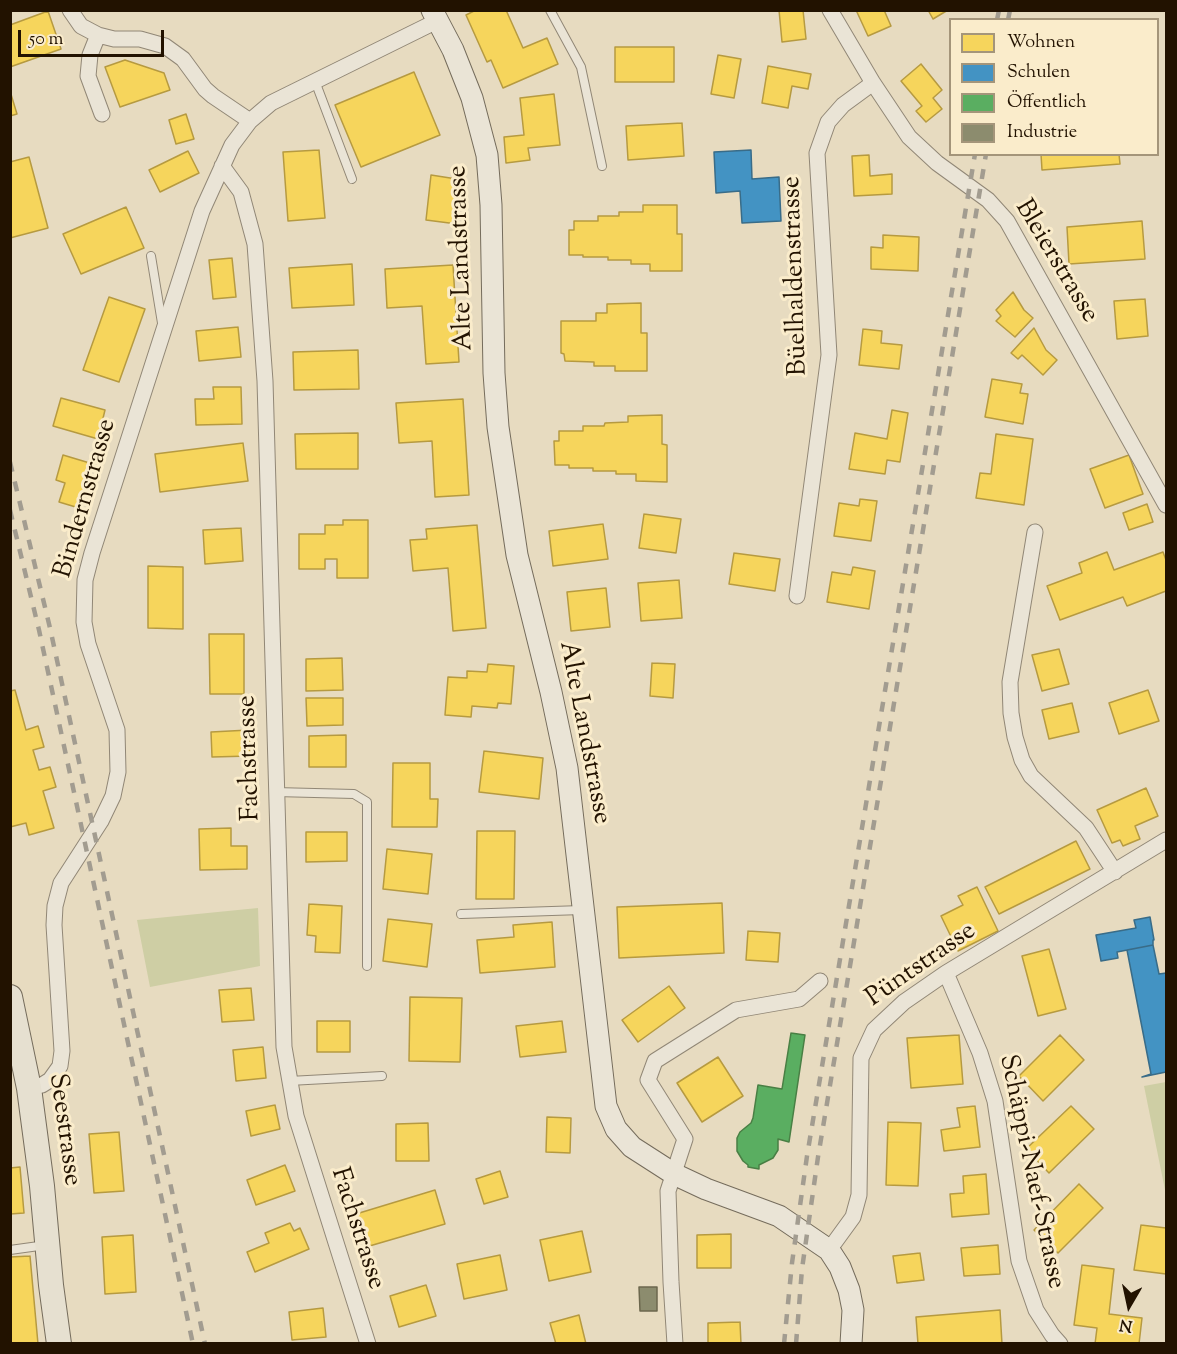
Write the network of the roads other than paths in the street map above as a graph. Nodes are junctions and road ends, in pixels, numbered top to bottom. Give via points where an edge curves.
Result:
1 (70, 10) edge
2 (550, 10) edge
3 (830, 10) edge
4 (436, 14) edge
5 (98, 35) junction
6 (315, 81) junction
7 (873, 82) junction
8 (102, 114) dead end
9 (250, 121) junction
10 (222, 166) junction
11 (602, 166) dead end
12 (352, 179) dead end
13 (151, 256) dead end
14 (163, 331) junction
15 (1167, 505) edge
16 (1035, 532) dead end
17 (797, 596) dead end
18 (275, 792) junction
19 (1167, 840) edge
20 (1115, 872) junction
21 (584, 909) junction
22 (461, 914) dead end
23 (367, 966) dead end
24 (946, 973) junction
25 (820, 981) dead end
26 (10, 997) edge
27 (382, 1076) dead end
28 (289, 1081) junction
29 (29, 1088) junction
30 (674, 1174) junction
31 (47, 1245) junction
32 (10, 1250) edge
33 (829, 1250) junction
34 (856, 1341) edge
35 (58, 1344) edge
36 (368, 1344) edge
37 (675, 1344) edge
38 (1060, 1344) edge

1 - 5 street via 81,26
2 - 11 lane via 580,67
3 - 7 street, Bleierstrasse
4 - 6 street, Bindernstrasse
4 - 21 main road, Alte Landstrasse via 472,98 487,155 498,427 517,555 567,768
5 - 8 street via 90,55 88,76
5 - 9 street via 165,46 183,59 205,89
6 - 9 street, Bindernstrasse via 270,103
6 - 12 lane
7 - 15 street, Bleierstrasse via 909,137 988,200 1006,221
7 - 17 street, Büelhaldenstrasse via 828,122 818,153 829,355
9 - 10 street, Bindernstrasse
10 - 14 street, Bindernstrasse via 202,211
10 - 18 street, Fachstrasse via 241,192 255,244 265,381
13 - 14 lane
14 - 29 street, Bindernstrasse via 85,580 84,622 117,730 118,772 113,796 101,821 61,883 54,924 60,1066 50,1080
16 - 20 street via 1010,682 1015,736 1031,776 1086,828
18 - 23 lane via 354,794 366,802
18 - 28 street, Fachstrasse via 284,1047
19 - 20 street, Püntstrasse
20 - 24 street, Püntstrasse
21 - 22 lane
21 - 30 main road, Alte Landstrasse via 606,1106 616,1129 632,1147
24 - 33 street, Püntstrasse via 904,1002 874,1030 861,1058 860,1195 853,1216
24 - 38 street, Schäppi-Naef-Strasse via 980,1053 995,1101 1019,1261 1035,1310
25 - 30 street via 799,999 736,1010 654,1061 648,1080 685,1139
26 - 29 main road, Seestrasse
27 - 28 lane
28 - 36 street, Fachstrasse via 302,1137
29 - 31 main road, Seestrasse
30 - 33 main road, Alte Landstrasse via 779,1216
30 - 37 street via 668,1191
31 - 32 lane
31 - 35 main road, Seestrasse
33 - 34 main road, Alte Landstrasse via 849,1290

